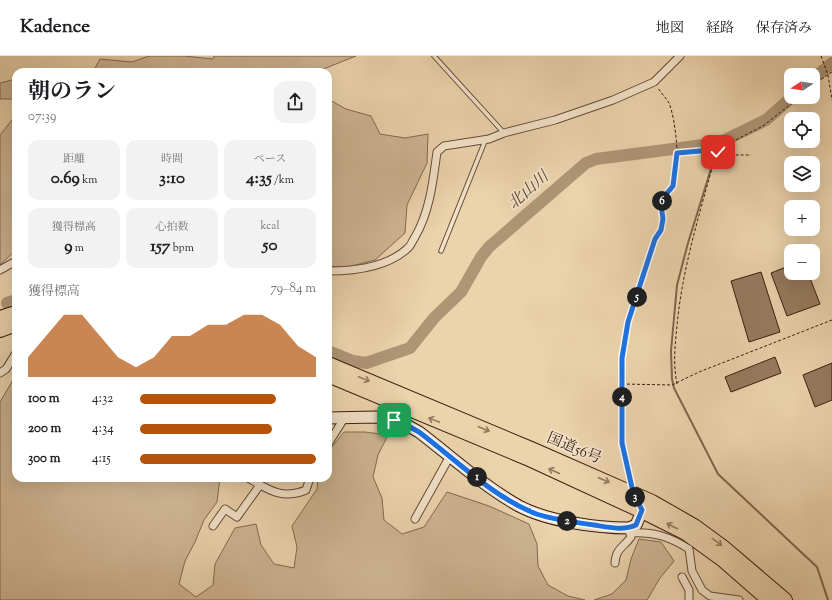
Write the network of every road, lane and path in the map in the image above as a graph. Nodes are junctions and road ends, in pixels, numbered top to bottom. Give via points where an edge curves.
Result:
1 (434, 56) edge
2 (680, 56) edge
3 (821, 56) edge
4 (832, 72) edge
5 (828, 75) junction
6 (820, 80) edge
7 (654, 82) junction
8 (832, 100) edge
9 (791, 104) edge
10 (504, 133) junction
11 (486, 140) junction
12 (720, 148) junction
13 (677, 152) junction
14 (718, 152) junction
15 (751, 155) dead end
16 (441, 251) dead end
17 (12, 263) edge
18 (0, 270) edge
19 (332, 271) edge
20 (12, 314) edge
21 (0, 318) edge
22 (832, 320) edge
23 (12, 326) edge
24 (0, 330) edge
25 (12, 359) edge
26 (332, 366) edge
27 (0, 373) edge
28 (332, 376) edge
29 (621, 384) junction
30 (677, 384) junction
31 (412, 405) junction
32 (345, 417) junction
33 (332, 418) edge
34 (403, 423) junction
35 (332, 438) edge
36 (450, 456) junction
37 (255, 482) edge
38 (309, 482) edge
39 (260, 485) junction
40 (633, 492) junction
41 (642, 510) junction
42 (415, 519) dead end
43 (213, 526) dead end
44 (629, 531) junction
45 (615, 563) dead end
46 (682, 577) dead end
47 (709, 598) edge
48 (689, 600) edge
49 (739, 600) edge
50 (769, 600) edge
51 (785, 600) edge

1 - 10 lane
2 - 7 street
3 - 5 path
4 - 5 path
5 - 6 path
5 - 8 path
7 - 10 street via 613,100 555,120
7 - 13 path via 669,103
9 - 12 path via 763,126
10 - 11 street
11 - 16 lane
11 - 19 street via 444,146 437,152 430,200 420,228 409,247 380,264
12 - 14 path
12 - 15 path via 722,155
13 - 14 path
13 - 29 path via 673,186 661,204 661,230 655,239 628,322
14 - 30 path via 679,297 674,351
17 - 18 street
20 - 21 highway
22 - 30 path via 699,372
23 - 24 highway
25 - 27 street
26 -> 31 highway, 国道56号
28 - 31 highway, 国道56号
29 - 30 path
29 - 40 path via 622,443
31 - 34 street
31 -> 40 highway, 国道56号
41 -> 31 highway, 国道56号
32 - 33 street
32 - 34 street via 376,417
32 - 35 street
34 - 36 street
36 - 42 street
36 - 44 street via 506,498 534,513 549,518
37 - 39 street
38 - 39 street via 306,490 295,495 282,494
39 - 43 street via 237,517 225,510
40 -> 51 highway, 国道56号 via 694,526
41 - 44 street via 636,525
50 -> 41 highway, 国道56号 via 722,559 686,533
44 - 45 street via 631,537 616,554
44 - 47 street via 659,534 689,549 692,571
46 - 48 street via 689,590
47 - 49 street

